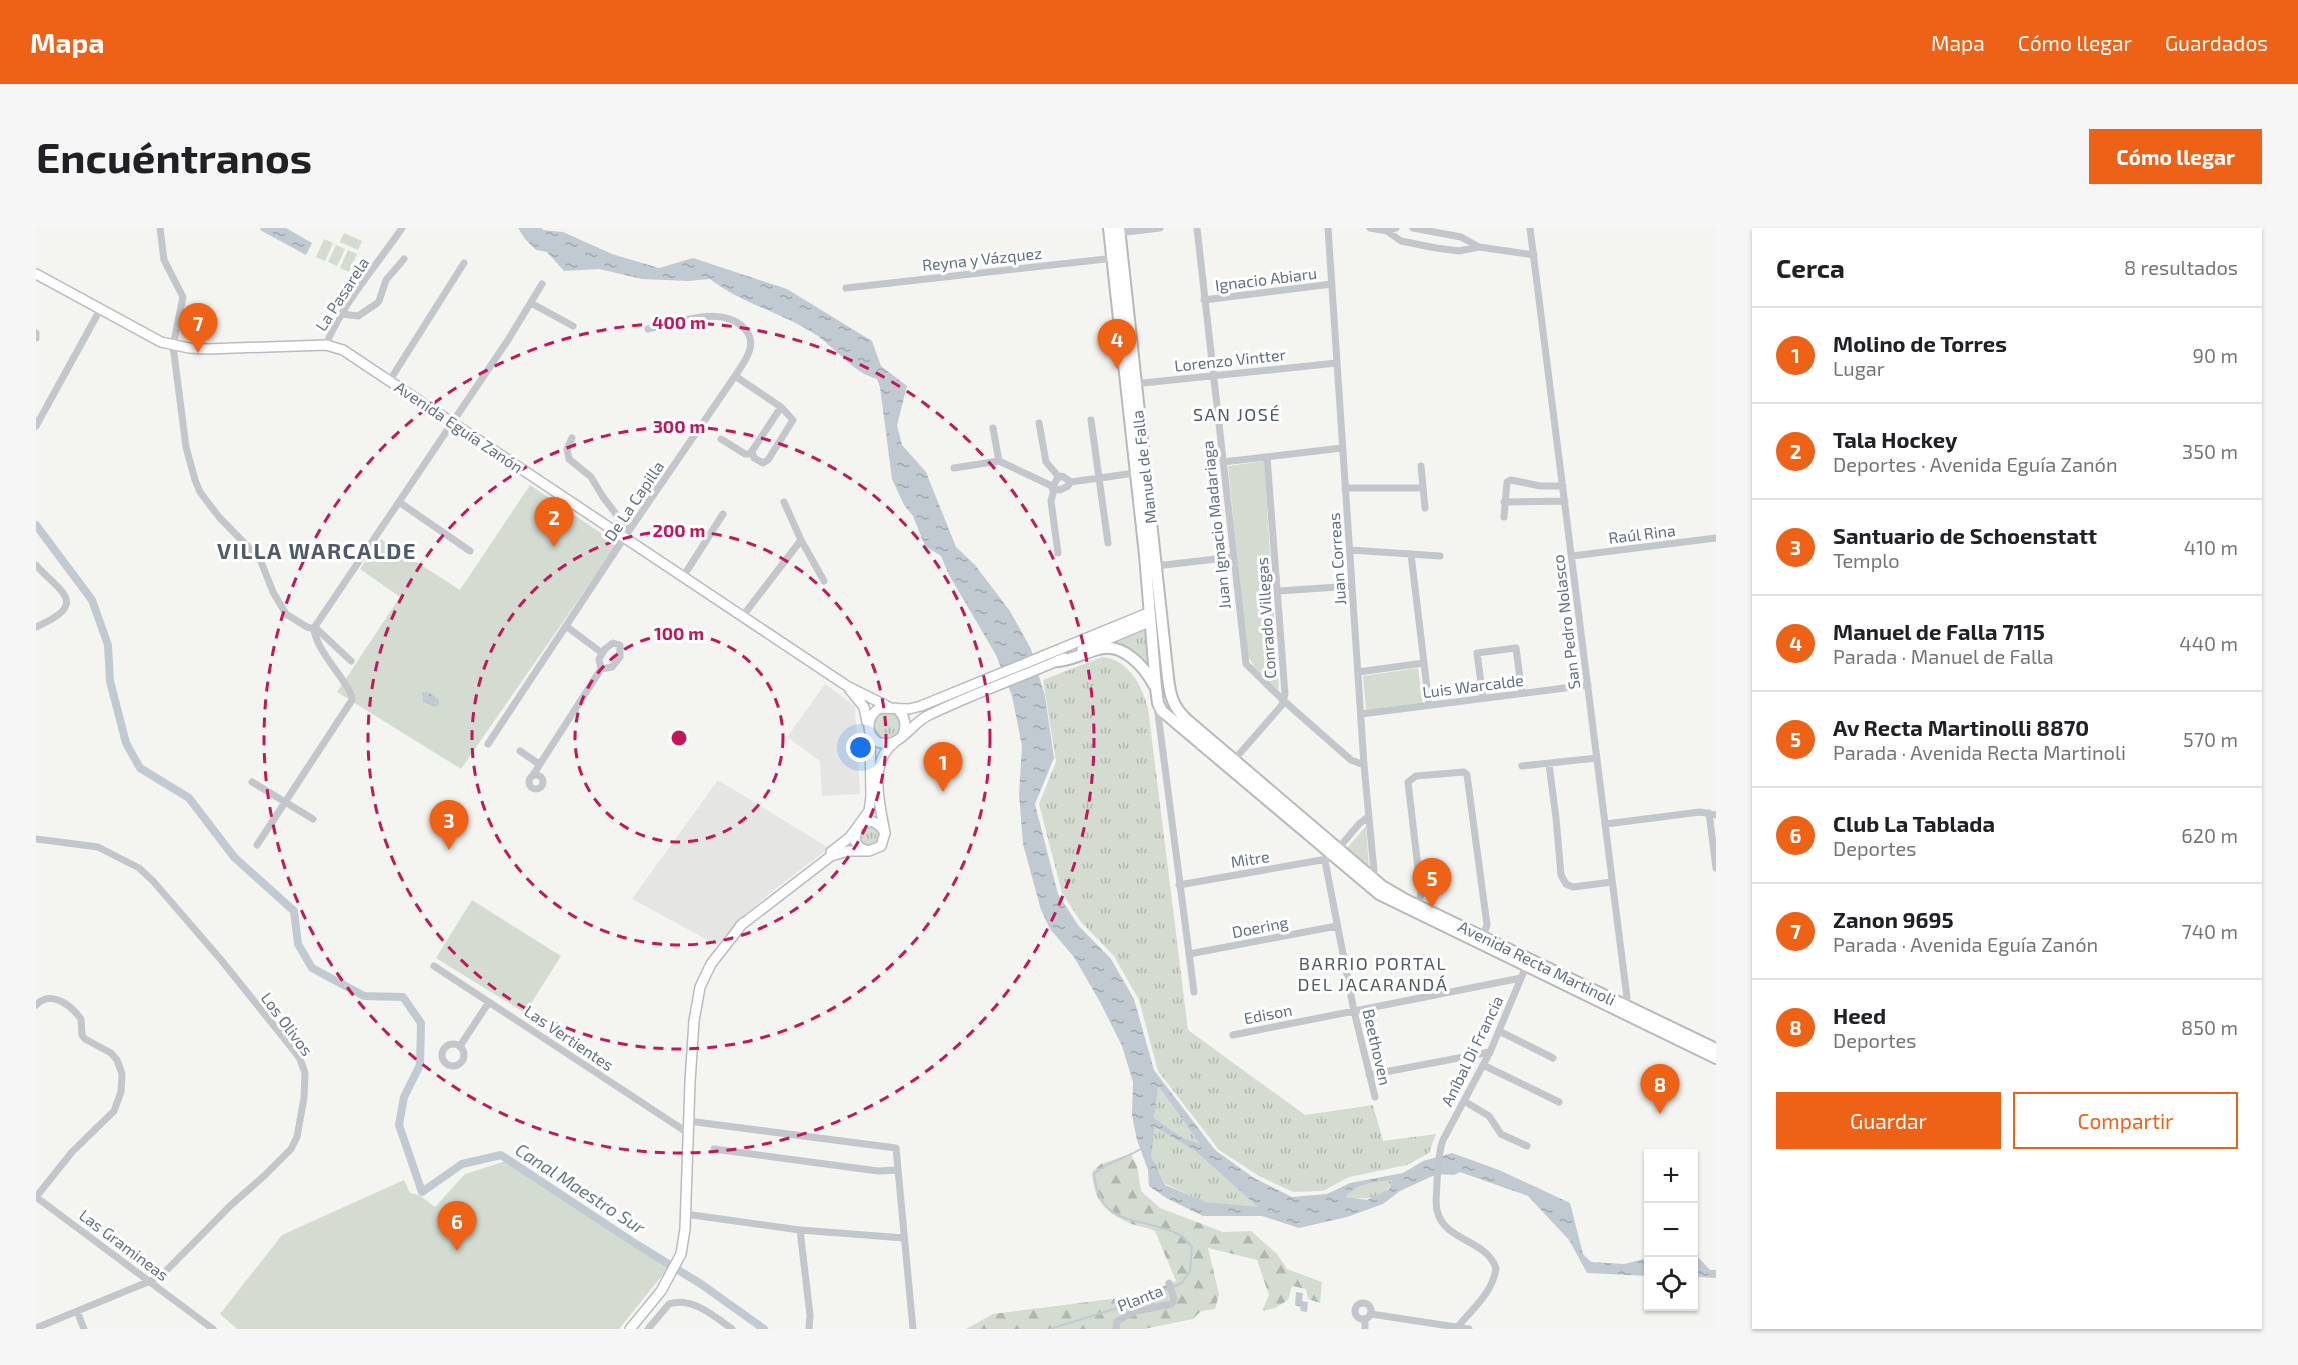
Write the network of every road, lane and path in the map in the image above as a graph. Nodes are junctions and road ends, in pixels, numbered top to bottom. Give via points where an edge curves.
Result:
1 (160, 228) edge
2 (402, 228) edge
3 (1160, 228) edge
4 (1197, 228) edge
5 (1328, 228) edge
6 (1370, 228) edge
7 (1396, 228) edge
8 (1413, 228) edge
9 (1530, 228) edge
10 (1114, 231) edge
11 (1387, 231) junction
12 (1479, 247) junction
13 (1534, 255) junction
14 (1116, 258) junction
15 (404, 259) dead end
16 (464, 263) dead end
17 (36, 274) edge
18 (542, 284) dead end
19 (1332, 284) junction
20 (846, 288) dead end
21 (1204, 300) junction
22 (531, 303) junction
23 (101, 308) junction
24 (342, 314) junction
25 (573, 326) dead end
26 (648, 329) dead end
27 (36, 333) edge
28 (36, 338) edge
29 (326, 345) junction
30 (173, 346) junction
31 (1337, 363) junction
32 (735, 376) junction
33 (1213, 376) junction
34 (390, 380) junction
35 (1130, 385) junction
36 (781, 407) junction
37 (1091, 420) dead end
38 (452, 422) junction
39 (1039, 423) dead end
40 (36, 426) edge
41 (993, 428) dead end
42 (572, 438) dead end
43 (722, 439) dead end
44 (1342, 448) junction
45 (752, 454) junction
46 (1267, 457) junction
47 (999, 461) junction
48 (1223, 462) junction
49 (1421, 466) dead end
50 (954, 468) dead end
51 (1135, 473) junction
52 (1059, 477) junction
53 (1099, 479) junction
54 (1071, 482) junction
55 (1563, 486) junction
56 (1053, 488) junction
57 (1345, 488) junction
58 (1423, 488) junction
59 (1565, 501) junction
60 (399, 502) junction
61 (784, 502) dead end
62 (1504, 502) junction
63 (1425, 508) dead end
64 (723, 514) dead end
65 (1504, 517) dead end
66 (627, 535) junction
67 (1716, 538) edge
68 (801, 540) junction
69 (1108, 543) dead end
70 (1350, 550) junction
71 (470, 551) dead end
72 (1058, 554) dead end
73 (1411, 554) junction
74 (1440, 556) dead end
75 (1572, 556) junction
76 (1233, 557) junction
77 (36, 565) edge
78 (1156, 569) junction
79 (683, 577) junction
80 (824, 581) dead end
81 (1352, 586) junction
82 (1279, 591) junction
83 (742, 617) junction
84 (1151, 617) junction
85 (566, 626) junction
86 (36, 627) edge
87 (314, 628) junction
88 (602, 653) junction
89 (351, 662) dead end
90 (1055, 662) junction
91 (1424, 663) junction
92 (601, 669) junction
93 (1358, 672) junction
94 (1588, 685) junction
95 (847, 686) junction
96 (1156, 691) junction
97 (1522, 693) junction
98 (1483, 698) junction
99 (1284, 701) junction
100 (1174, 704) junction
101 (1428, 705) junction
102 (891, 707) junction
103 (1361, 714) junction
104 (1170, 719) junction
105 (869, 729) junction
106 (1160, 731) junction
107 (900, 738) junction
108 (488, 744) dead end
109 (520, 750) dead end
110 (1597, 758) junction
111 (1234, 760) junction
112 (539, 764) junction
113 (1549, 764) junction
114 (1364, 765) junction
115 (1521, 766) dead end
116 (533, 776) dead end
117 (252, 782) dead end
118 (286, 801) junction
119 (1713, 814) edge
120 (1368, 817) junction
121 (313, 819) dead end
122 (1606, 824) junction
123 (858, 827) junction
124 (885, 833) junction
125 (36, 839) edge
126 (257, 845) dead end
127 (869, 851) junction
128 (1332, 855) junction
129 (1716, 868) edge
130 (1612, 882) junction
131 (1370, 883) junction
132 (1179, 885) junction
133 (786, 889) junction
134 (1417, 910) junction
135 (1337, 926) junction
136 (1481, 940) junction
137 (1189, 954) junction
138 (1527, 963) junction
139 (434, 966) dead end
140 (1521, 978) junction
141 (1194, 992) dead end
142 (489, 1002) junction
143 (36, 1005) edge
144 (1623, 1009) junction
145 (1354, 1011) junction
146 (1499, 1031) junction
147 (1233, 1035) dead end
148 (460, 1046) dead end
149 (1716, 1049) edge
150 (1490, 1052) junction
151 (1553, 1058) dead end
152 (1716, 1058) edge
153 (1483, 1065) junction
154 (1369, 1075) junction
155 (1375, 1097) dead end
156 (1464, 1101) junction
157 (1559, 1102) dead end
158 (688, 1121) junction
159 (688, 1133) junction
160 (1527, 1146) dead end
161 (714, 1149) dead end
162 (898, 1170) junction
163 (36, 1197) edge
164 (685, 1214) junction
165 (800, 1230) junction
166 (904, 1238) junction
167 (150, 1281) junction
168 (1169, 1283) dead end
169 (77, 1311) junction
170 (195, 1317) junction
171 (36, 1328) edge
172 (1456, 1328) edge
173 (84, 1329) edge
174 (207, 1329) edge
175 (213, 1329) edge
176 (632, 1329) edge
177 (648, 1329) edge
178 (732, 1329) edge
179 (809, 1329) edge
180 (913, 1329) edge
181 (1116, 1329) edge
182 (1365, 1329) edge
183 (1469, 1329) edge

1 - 30 street via 164,260 183,297
2 - 24 street, La Pasarela
3 - 10 street
4 - 21 street, Juan Ignacio Madariaga
5 - 19 street, Juan Correas
6 - 11 street
7 - 11 street
8 - 12 street via 1461,237
9 - 13 street, San Pedro Nolasco
10 - 14 main road, Manuel de Falla
11 - 12 street via 1401,241 1436,248 1460,251
12 - 13 street
13 - 55 street, San Pedro Nolasco
14 - 20 street, Reyna y Vázquez
14 - 35 main road, Manuel de Falla
15 - 24 street via 386,280 376,304 358,316
16 - 34 street
17 - 23 main road, Avenida Eguía Zanón
18 - 22 street
19 - 21 street, Ignacio Abiaru
19 - 31 street, Juan Correas
21 - 33 street, Juan Ignacio Madariaga
22 - 25 street
22 - 38 street
23 - 30 main road, Avenida Eguía Zanón
23 - 40 street
24 - 29 street, La Pasarela
26 - 32 street, De La Capilla via 706,317 735,320 752,340
27 - 28 street
29 - 30 main road, Avenida Eguía Zanón via 207,349
29 - 34 main road, Avenida Eguía Zanón via 349,352
30 - 87 street via 186,447 200,492 260,559 286,614
31 - 33 street, Lorenzo Vintter
31 - 44 street, Juan Correas
32 - 36 street
32 - 66 street, De La Capilla
33 - 35 street, Lorenzo Vintter
33 - 48 street, Juan Ignacio Madariaga
34 - 38 main road, Avenida Eguía Zanón
35 - 51 main road, Manuel de Falla
35 - 78 main road, Manuel de Falla
36 - 45 street
36 - 45 street via 793,420 768,459 763,463
37 - 53 street
38 - 60 street
38 - 66 main road, Avenida Eguía Zanón
39 - 52 street via 1046,462
41 - 47 street
42 - 66 street via 567,449 569,459 591,477
43 - 45 street via 745,454
44 - 46 street
44 - 57 street, Juan Correas
46 - 48 street
46 - 82 street, Conrado Villegas
47 - 50 street
47 - 56 street
48 - 76 street, Juan Ignacio Madariaga
49 - 58 street
51 - 53 street
51 - 84 main road, Manuel de Falla
52 - 54 street
52 - 56 street
53 - 54 street
53 - 69 street
54 - 56 street via 1064,489
55 - 59 street, San Pedro Nolasco
55 - 62 street via 1511,480 1504,487
56 - 72 street
57 - 58 street
57 - 70 street, Juan Correas
58 - 63 street
59 - 62 street
59 - 75 street, San Pedro Nolasco
60 - 71 street
60 - 87 street
61 - 68 street
62 - 65 street
64 - 79 street
66 - 79 main road, Avenida Eguía Zanón
66 - 85 street, De La Capilla
67 - 75 street, Raúl Rina
68 - 80 street
68 - 83 street
70 - 73 street
70 - 81 street, Juan Correas
73 - 74 street
73 - 91 street
75 - 94 street, San Pedro Nolasco
76 - 78 street
76 - 99 street, Juan Ignacio Madariaga via 1246,664
77 - 86 street via 64,592 66,602 60,615
78 - 84 main road
78 - 100 main road, Manuel de Falla via 1168,684
79 - 83 main road, Avenida Eguía Zanón
81 - 82 street
81 - 93 street, Juan Correas
82 - 99 street, Conrado Villegas
83 - 95 main road, Avenida Eguía Zanón
84 - 90 main road
84 - 96 main road, Manuel de Falla
84 - 100 main road via 1164,689
84 - 102 main road via 917,707
85 - 88 street
85 - 108 street, De La Capilla
87 - 89 street
87 - 118 street via 322,650 352,697
88 - 92 street via 598,663
88 - 92 street via 613,643 621,648 612,667
90 - 96 main road via 1113,648 1140,665
90 - 107 main road via 921,719
91 - 93 street
91 - 101 street
92 - 112 street
93 - 103 street, Juan Correas
94 - 97 street, Luis Warcalde
94 - 110 street, San Pedro Nolasco
95 - 102 main road, Avenida Eguía Zanón
95 - 105 main road, Avenida Eguía Zanón via 864,707
96 - 104 main road, Manuel de Falla via 1160,706
96 - 106 street, Manuel de Falla
97 - 98 street, Luis Warcalde
97 - 98 street via 1516,648 1477,653
98 - 101 street, Luis Warcalde
99 - 111 street, Conrado Villegas
99 - 114 street, Juan Ignacio Madariaga via 1351,760
100 - 111 main road, Avenida Recta Martinoli
101 - 103 street, Luis Warcalde
102 - 105 main road via 874,711
102 - 107 main road via 904,718
103 - 114 street, Juan Correas
104 - 106 street
104 - 128 main road, Avenida Recta Martinoli
105 - 107 main road via 881,743 889,744
105 - 123 main road, Avenida Eguía Zanón via 871,800
106 - 132 street, Manuel de Falla
107 - 124 main road via 886,751 879,765
109 - 112 street
110 - 113 street
110 - 122 street, San Pedro Nolasco
111 - 128 main road, Avenida Recta Martinoli
112 - 116 street
113 - 115 street
113 - 130 street via 1563,880 1573,887
114 - 120 street, Juan Correas
117 - 118 street
118 - 121 street
118 - 126 street
119 - 122 street
119 - 129 street
120 - 128 street
120 - 131 street, Juan Correas via 1374,871
122 - 130 street, San Pedro Nolasco
123 - 124 main road via 872,821
123 - 127 main road via 857,845
123 - 133 main road
124 - 127 main road via 881,846
125 - 167 street, Los Olivos via 98,847 139,868 222,961 303,1067 303,1110 291,1149 163,1275
127 - 133 main road via 831,856
128 - 131 main road, Avenida Recta Martinoli
128 - 132 street, Mitre
128 - 135 street, Beethoven
130 - 144 street, San Pedro Nolasco via 1628,998
131 - 134 main road, Avenida Recta Martinoli
132 - 137 street, Manuel de Falla
133 - 158 main road via 743,923 702,971 695,992
134 - 136 main road, Avenida Recta Martinoli
134 - 136 street via 1420,894 1407,786 1416,776 1460,771 1467,776 1487,925
135 - 137 street, Doering
135 - 145 street, Beethoven
136 - 138 main road, Avenida Recta Martinoli
137 - 141 street, Manuel de Falla
138 - 140 street, Aníbal Di Francia
138 - 144 main road, Avenida Recta Martinoli
139 - 142 street, Las Vertientes
140 - 145 street, Edison
140 - 146 street, Aníbal Di Francia
142 - 148 street
142 - 159 street, Las Vertientes
143 - 163 street via 50,998 61,1001 81,1019 85,1039 117,1060 122,1092 114,1112 77,1146
144 - 149 main road, Avenida Recta Martinoli
144 - 152 main road, Avenida Recta Martinoli
145 - 147 street, Edison
145 - 154 street, Beethoven
146 - 150 street, Aníbal Di Francia
146 - 151 street
150 - 153 street, Aníbal Di Francia
150 - 154 street
153 - 156 street, Aníbal Di Francia
153 - 157 street
154 - 155 street, Beethoven
156 - 160 street via 1489,1116 1500,1134
156 - 172 street, Aníbal Di Francia via 1440,1149 1436,1204 1447,1228 1489,1255 1496,1268 1476,1307
158 - 159 main road
158 - 162 street via 896,1149
159 - 164 main road
161 - 162 street via 878,1171
162 - 166 street
163 - 167 street, Las Gramineas
164 - 165 street
164 - 176 main road via 683,1249 677,1264
165 - 166 street
165 - 179 street
166 - 180 street
167 - 169 street, Los Olivos
167 - 170 street, Las Gramineas
168 - 181 street, Planta via 1172,1304 1126,1315 1117,1321
169 - 171 street, Los Olivos
169 - 173 street
170 - 174 street, Las Gramineas
170 - 175 street, Las Gramineas
172 - 182 street via 1368,1317
172 - 183 street
177 - 178 street via 664,1308 676,1302 690,1303

